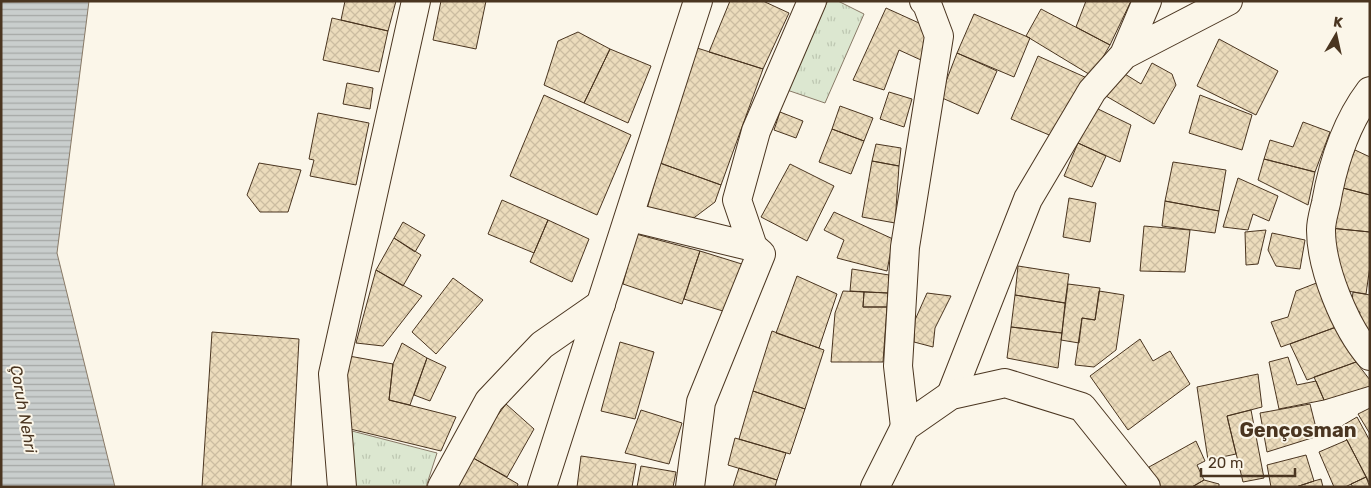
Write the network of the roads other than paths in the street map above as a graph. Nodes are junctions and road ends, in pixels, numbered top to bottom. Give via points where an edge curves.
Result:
1 (416, 1) edge
2 (698, 1) edge
3 (812, 1) edge
4 (924, 1) edge
5 (1147, 1) edge
6 (1228, 1) edge
7 (1124, 55) junction
8 (1370, 91) edge
9 (630, 217) junction
10 (753, 247) junction
11 (601, 304) junction
12 (1370, 356) edge
13 (951, 395) junction
14 (905, 426) junction
15 (342, 487) edge
16 (442, 487) edge
17 (542, 487) edge
18 (690, 487) edge
19 (875, 487) edge
20 (1146, 487) edge

1 - 15 street via 333,374
2 - 9 street
3 - 10 street via 756,130 737,200
4 - 14 street via 939,36 905,246 898,366
5 - 7 street
6 - 7 street
7 - 13 street via 1092,91 1028,199
8 - 12 street via 1340,143 1321,229 1327,271 1357,341
9 - 10 street
9 - 11 street
10 - 18 street via 761,254 701,402
11 - 16 street via 542,346 489,401
11 - 17 street
13 - 14 street
13 - 20 street via 1005,382 1082,407
14 - 19 street

